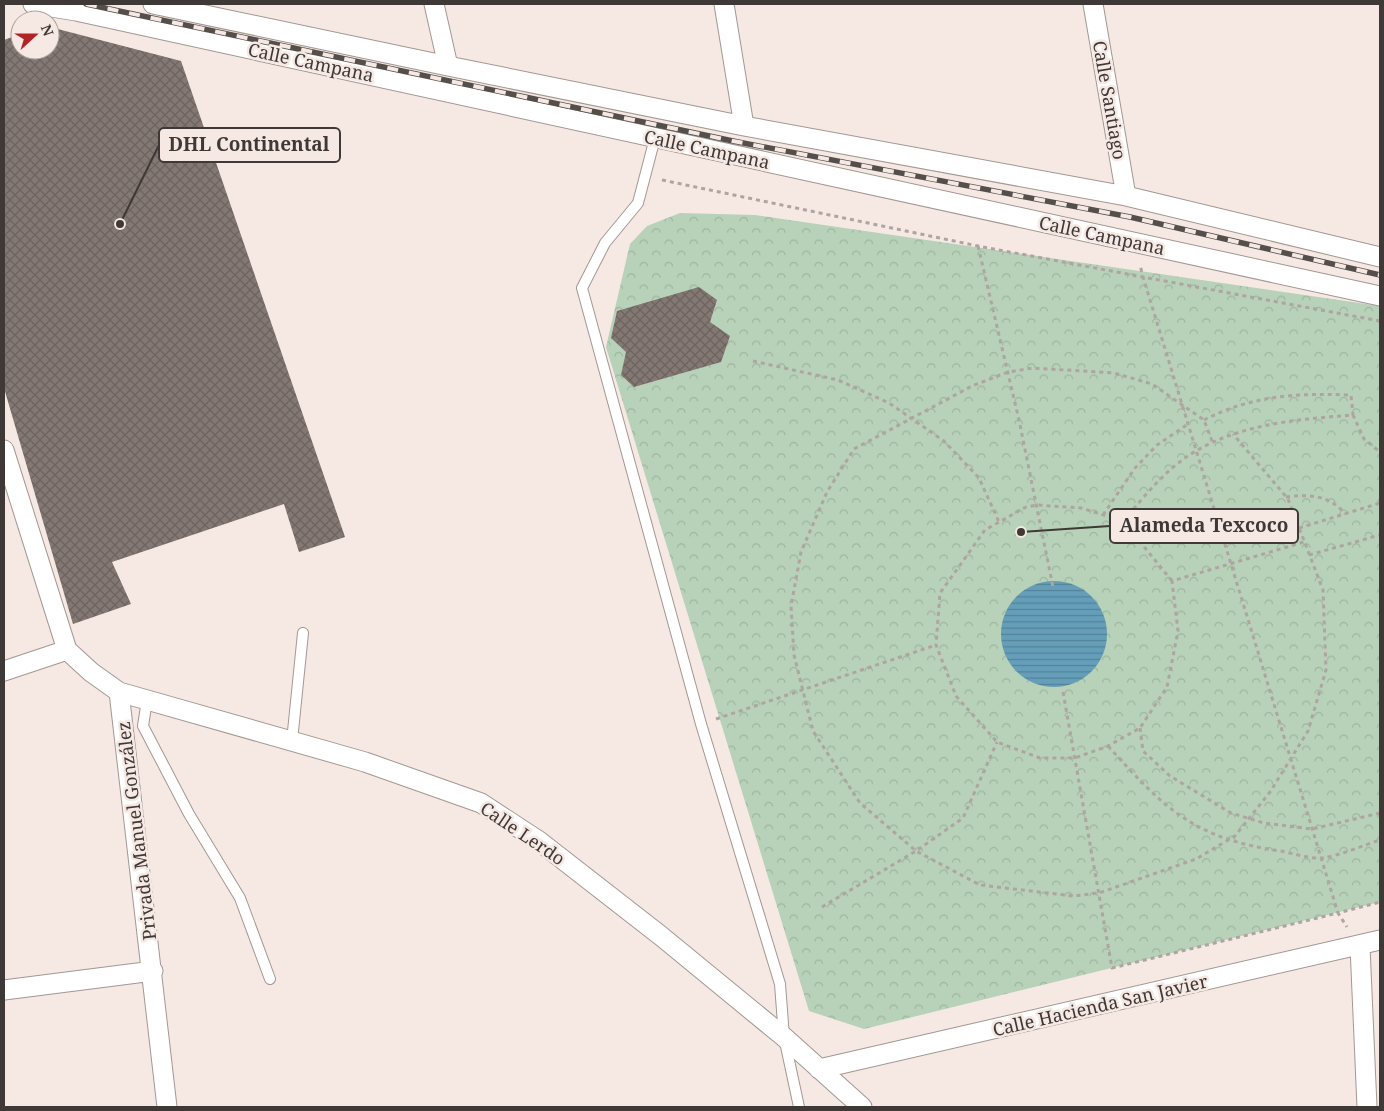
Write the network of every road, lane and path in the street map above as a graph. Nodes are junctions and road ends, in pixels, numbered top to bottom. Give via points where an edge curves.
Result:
1 (33, 4) edge
2 (153, 4) edge
3 (434, 4) edge
4 (724, 4) edge
5 (1093, 4) edge
6 (448, 66) junction
7 (744, 126) junction
8 (655, 138) junction
9 (645, 177) junction
10 (1126, 196) junction
11 (1134, 242) junction
12 (978, 246) junction
13 (1380, 256) edge
14 (1143, 278) junction
15 (1380, 296) edge
16 (1380, 321) edge
17 (753, 360) dead end
18 (1008, 372) junction
19 (1182, 404) junction
20 (1353, 415) junction
21 (912, 418) junction
22 (1204, 420) junction
23 (1188, 424) junction
24 (1233, 434) junction
25 (1212, 441) junction
26 (4, 450) edge
27 (1197, 451) junction
28 (1380, 452) edge
29 (7, 469) edge
30 (1286, 497) junction
31 (1380, 503) edge
32 (1037, 505) junction
33 (1345, 514) junction
34 (1103, 515) junction
35 (1123, 521) junction
36 (1000, 522) junction
37 (1299, 528) junction
38 (1380, 535) edge
39 (1304, 542) junction
40 (1309, 554) junction
41 (1232, 564) junction
42 (1172, 581) junction
43 (1053, 587) dead end
44 (303, 633) dead end
45 (936, 645) junction
46 (67, 650) junction
47 (4, 672) edge
48 (802, 690) junction
49 (119, 692) junction
50 (1063, 692) dead end
51 (147, 700) junction
52 (701, 724) junction
53 (1140, 728) junction
54 (292, 741) junction
55 (997, 742) junction
56 (1108, 746) junction
57 (1075, 758) junction
58 (1291, 758) junction
59 (1380, 813) edge
60 (1249, 818) junction
61 (1312, 829) junction
62 (1229, 840) junction
63 (1380, 840) edge
64 (916, 852) junction
65 (1321, 858) junction
66 (1099, 893) junction
67 (1380, 902) edge
68 (822, 907) dead end
69 (1338, 913) junction
70 (1380, 940) edge
71 (1360, 946) junction
72 (153, 971) junction
73 (270, 979) dead end
74 (4, 990) edge
75 (784, 1038) junction
76 (819, 1068) junction
77 (167, 1107) edge
78 (799, 1107) edge
79 (862, 1107) edge
80 (1367, 1107) edge

1 - 8 street, Calle Campana
2 - 6 street, Calle Campana
3 - 6 street
4 - 7 street
5 - 10 street, Calle Santiago
6 - 7 street, Calle Campana
7 - 10 street, Calle Campana
8 - 9 lane
8 - 11 street, Calle Campana
9 - 12 path
9 - 52 lane via 638,203 604,243 582,288
10 - 13 street, Calle Campana
11 - 14 path
11 - 15 street, Calle Campana
12 - 14 path
12 - 18 path
14 - 16 path
14 - 19 path
17 - 21 path via 838,380
18 - 19 path via 1034,368 1114,373 1152,384
18 - 21 path via 972,386
18 - 32 path
19 - 22 path
19 - 23 path
20 - 22 path via 1352,395 1316,394 1262,398 1227,408
20 - 24 path via 1287,420
20 - 28 path via 1364,438
21 - 36 path via 944,441 979,478
21 - 48 path via 854,449 827,492 801,552 791,606 794,655
22 - 25 path
23 - 27 path
23 - 34 path via 1157,445 1135,468
24 - 25 path
24 - 30 path
25 - 27 path
26 - 29 street
27 - 35 path via 1170,469
27 - 41 path
29 - 46 street
30 - 33 path via 1321,497
30 - 37 path
31 - 33 path
32 - 34 path via 1081,508
32 - 36 path via 1026,507
32 - 43 path
33 - 37 path
34 - 35 path
35 - 42 path
36 - 45 path via 985,530 940,593
37 - 39 path
38 - 40 path
39 - 40 path
39 - 41 path
40 - 58 path via 1323,590 1326,670 1308,731
41 - 42 path
41 - 58 path
42 - 53 path via 1178,631 1167,687
44 - 54 lane
45 - 48 path
45 - 55 path via 956,696
46 - 47 street
46 - 49 street, Calle Lerdo
48 - 52 path
48 - 64 path via 813,731 860,803
49 - 51 street, Calle Lerdo
49 - 72 street, Privada Manuel González
50 - 57 path
51 - 54 street, Calle Lerdo
51 - 73 lane via 143,726 189,814 240,898
52 - 75 lane via 780,984
53 - 56 path
53 - 60 path via 1144,750 1170,776 1231,813
54 - 75 street, Calle Lerdo via 481,803 540,841
55 - 57 path via 1040,758
55 - 64 path via 963,818
56 - 57 path
56 - 62 path via 1157,798 1182,818
57 - 66 path
58 - 60 path
58 - 61 path
59 - 61 path
60 - 61 path via 1264,824
60 - 62 path
61 - 65 path
62 - 65 path
62 - 66 path via 1196,859
63 - 65 path
64 - 66 path via 980,885 1073,896
64 - 68 path
65 - 69 path
66 - 69 path via 1112,968
67 - 69 path
70 - 71 street, Calle Hacienda San Javier
71 - 76 street, Calle Hacienda San Javier
71 - 80 street
72 - 74 street
72 - 77 street, Privada Manuel González
75 - 76 street, Calle Lerdo
75 - 78 lane
76 - 79 street, Calle Lerdo

